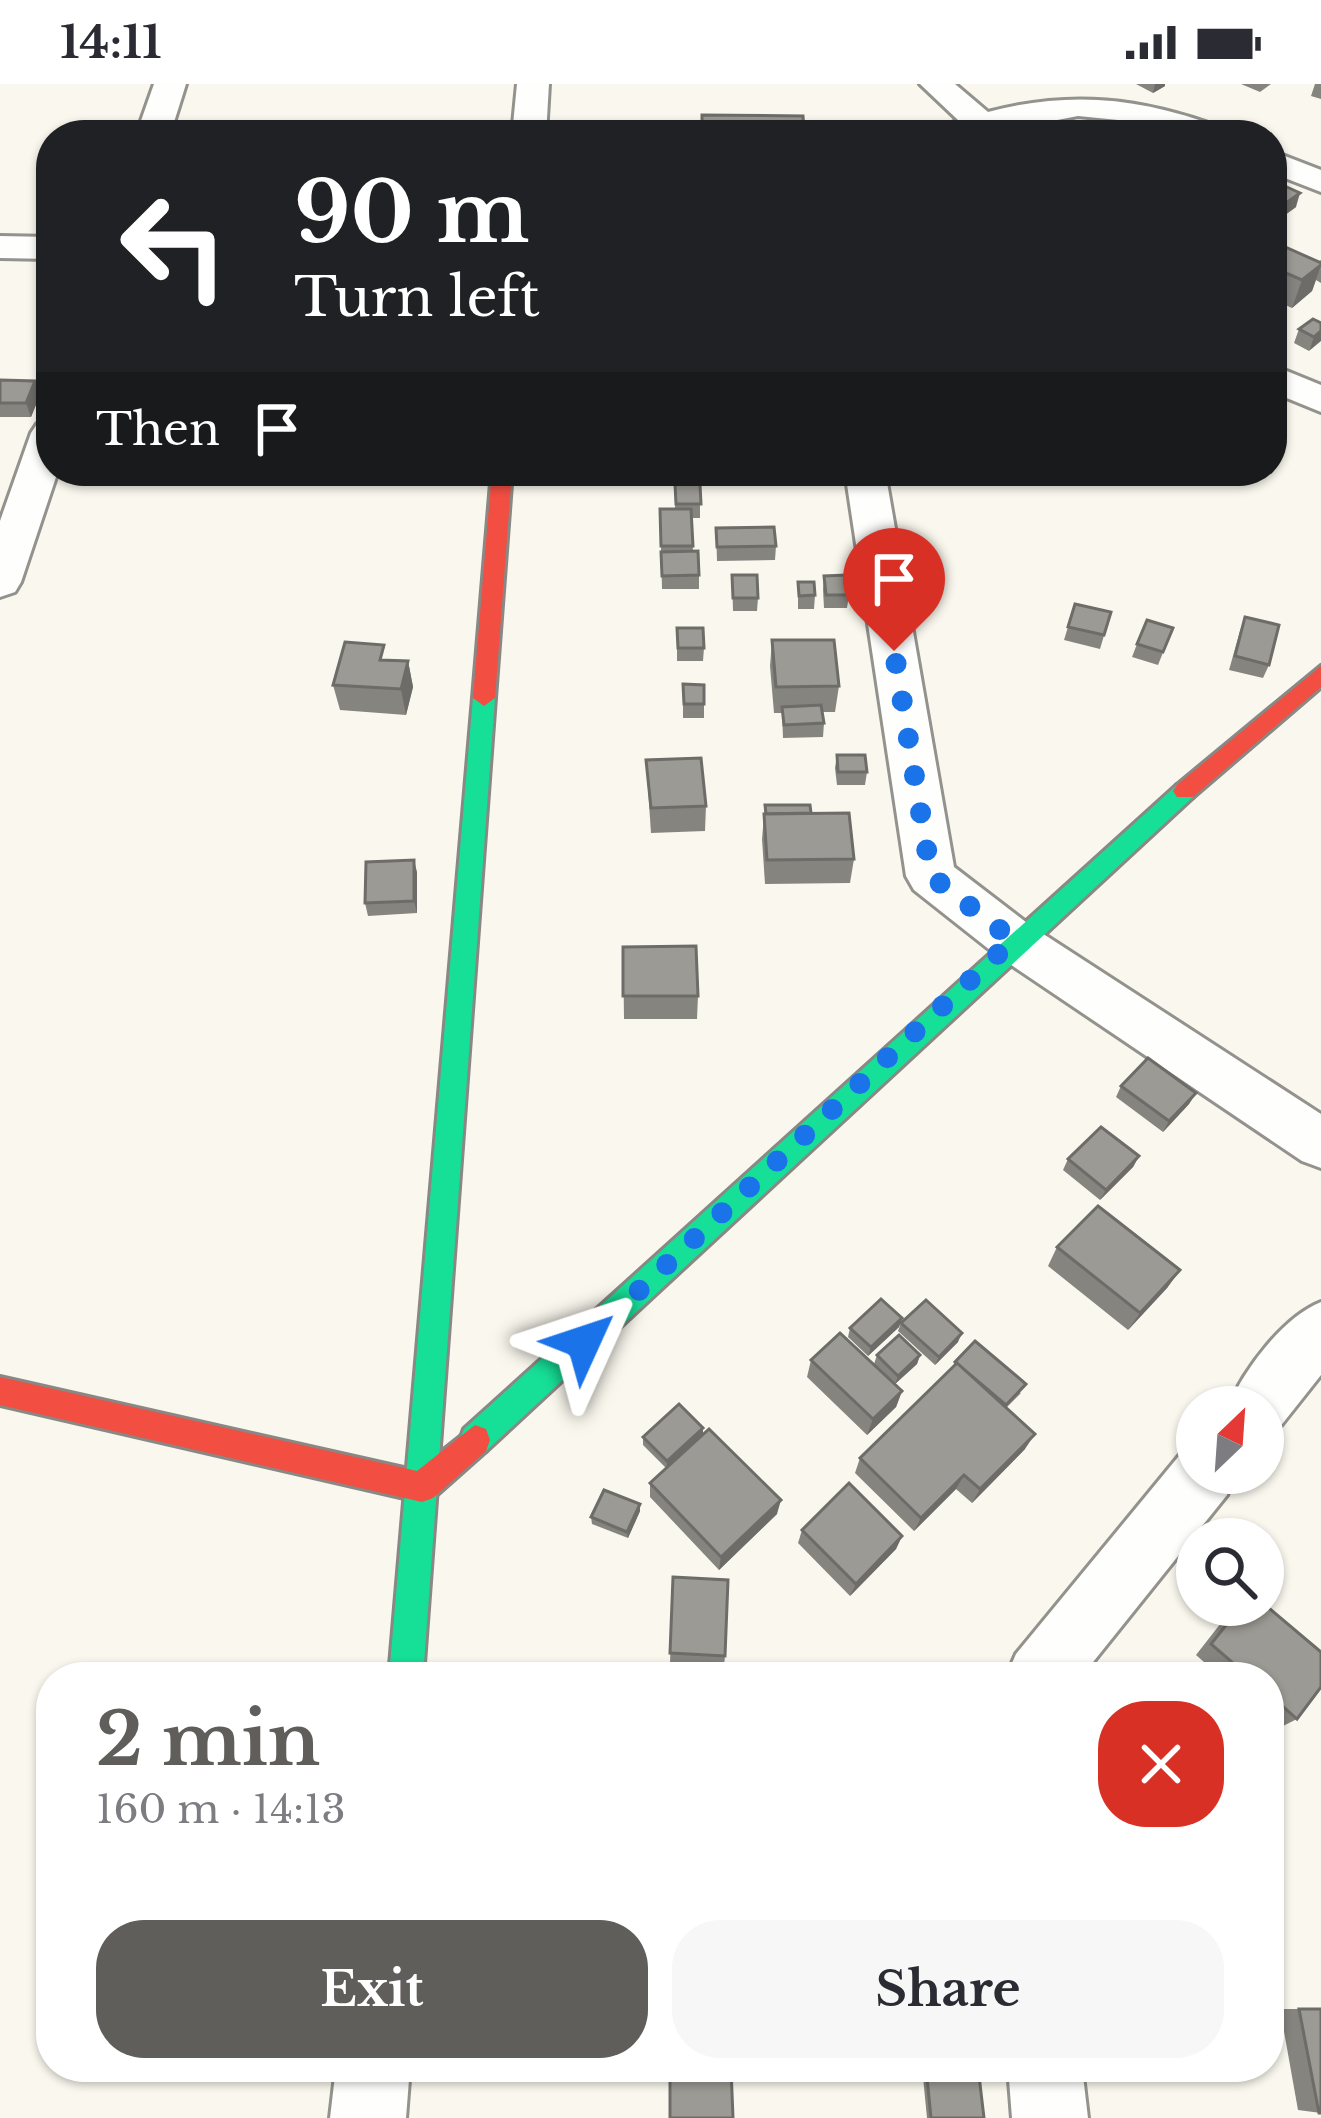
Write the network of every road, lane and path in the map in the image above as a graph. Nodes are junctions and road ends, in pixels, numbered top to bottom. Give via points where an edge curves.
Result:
1 (170, 84) edge
2 (532, 84) edge
3 (936, 84) edge
4 (158, 120) edge
5 (530, 120) edge
6 (978, 120) edge
7 (994, 120) edge
8 (1174, 120) edge
9 (1287, 167) edge
10 (1321, 182) edge
11 (0, 247) edge
12 (36, 248) edge
13 (1287, 384) edge
14 (1321, 400) edge
15 (36, 483) edge
16 (501, 486) edge
17 (867, 486) edge
18 (0, 582) edge
19 (1321, 674) edge
20 (1013, 940) junction
21 (1321, 1144) edge
22 (1321, 1330) edge
23 (1275, 1386) edge
24 (0, 1391) edge
25 (422, 1487) junction
26 (1188, 1494) edge
27 (407, 1662) edge
28 (1052, 1662) edge
29 (372, 2082) edge
30 (1047, 2082) edge
31 (368, 2118) edge
32 (1051, 2118) edge

1 - 4 street
2 - 5 street
3 - 6 street
7 - 8 street via 1069,103
9 - 10 street
11 - 12 street
13 - 14 street
15 - 18 street
16 - 25 street
17 - 20 street via 931,876
19 - 20 street
20 - 21 street
20 - 25 street
22 - 23 street
24 - 25 street
25 - 27 street
26 - 28 street
29 - 31 street
30 - 32 street

